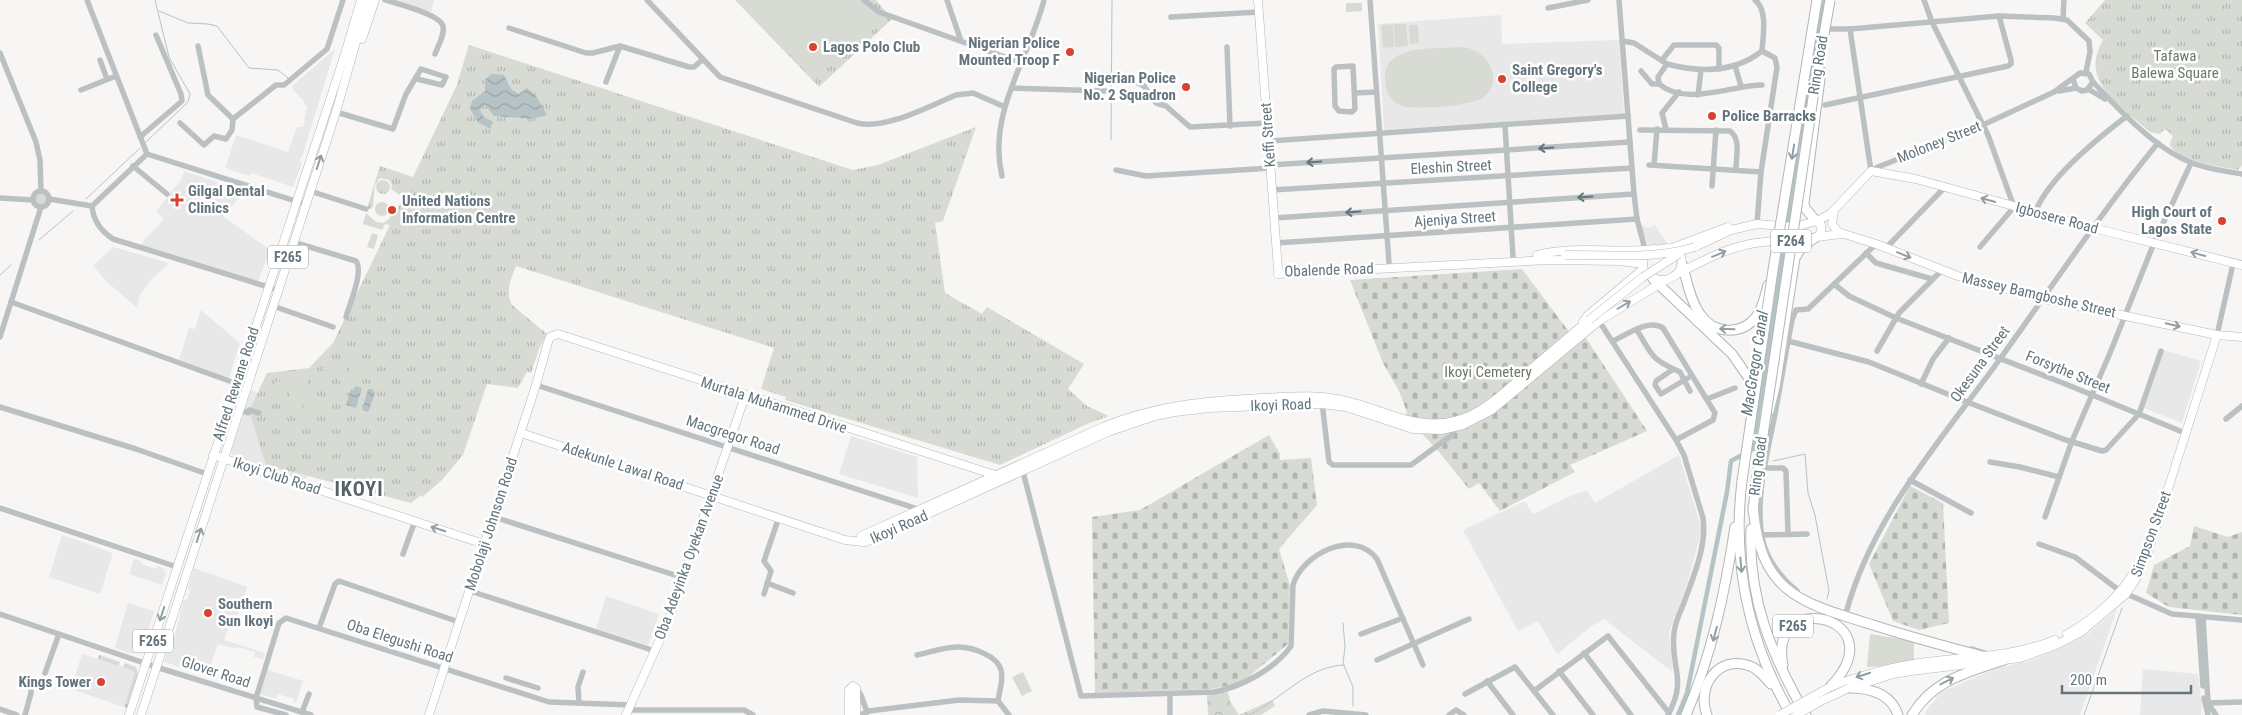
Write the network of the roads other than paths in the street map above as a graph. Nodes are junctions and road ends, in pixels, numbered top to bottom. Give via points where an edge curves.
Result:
1 (87, 0) edge
2 (343, 0) edge
3 (355, 0) edge
4 (361, 0) edge
5 (368, 0) edge
6 (375, 0) edge
7 (385, 0) edge
8 (647, 0) edge
9 (864, 0) edge
10 (947, 0) edge
11 (1044, 0) edge
12 (1258, 0) edge
13 (1370, 0) edge
14 (1588, 0) edge
15 (1619, 0) edge
16 (1755, 0) edge
17 (1815, 0) edge
18 (1830, 0) edge
19 (1924, 0) edge
20 (2064, 0) edge
21 (1548, 8) dead end
22 (1259, 12) junction
23 (1998, 16) junction
24 (1171, 17) dead end
25 (2063, 19) junction
26 (1932, 22) junction
27 (509, 28) dead end
28 (1830, 29) dead end
29 (1850, 29) junction
30 (156, 35) dead end
31 (961, 41) junction
32 (1622, 42) junction
33 (198, 46) dead end
34 (620, 46) junction
35 (1226, 47) dead end
36 (1762, 51) junction
37 (0, 53) edge
38 (436, 54) dead end
39 (349, 55) junction
40 (1820, 58) junction
41 (100, 60) dead end
42 (702, 60) junction
43 (1665, 62) junction
44 (1022, 63) junction
45 (1735, 66) junction
46 (1719, 69) junction
47 (1701, 70) junction
48 (1641, 71) dead end
49 (2086, 72) junction
50 (116, 76) junction
51 (1960, 76) junction
52 (108, 79) junction
53 (417, 79) junction
54 (1129, 79) dead end
55 (2073, 79) junction
56 (606, 82) dead end
57 (2092, 82) junction
58 (1659, 84) junction
59 (1762, 85) dead end
60 (1741, 86) junction
61 (1012, 88) junction
62 (2076, 88) junction
63 (2088, 89) junction
64 (81, 90) dead end
65 (1106, 90) dead end
66 (1355, 92) junction
67 (1376, 92) junction
68 (1679, 92) junction
69 (2054, 92) junction
70 (1698, 95) junction
71 (1860, 98) junction
72 (2114, 104) junction
73 (1825, 105) dead end
74 (1005, 107) junction
75 (336, 112) junction
76 (325, 113) junction
77 (1628, 116) junction
78 (2127, 116) junction
79 (233, 120) junction
80 (180, 123) dead end
81 (1267, 124) junction
82 (1505, 125) junction
83 (1983, 125) junction
84 (1230, 126) junction
85 (1657, 129) junction
86 (1666, 129) junction
87 (1640, 130) dead end
88 (1716, 130) junction
89 (1380, 133) junction
90 (140, 137) junction
91 (1269, 141) junction
92 (1630, 142) junction
93 (2158, 143) junction
94 (1506, 151) junction
95 (147, 154) junction
96 (1381, 157) junction
97 (2191, 163) junction
98 (133, 166) junction
99 (1270, 166) junction
100 (1632, 168) junction
101 (1713, 168) junction
102 (1736, 169) junction
103 (1116, 170) dead end
104 (1871, 171) junction
105 (1762, 172) junction
106 (2242, 174) edge
107 (1002, 176) dead end
108 (1508, 176) junction
109 (1383, 182) junction
110 (1712, 186) dead end
111 (1945, 187) junction
112 (1272, 190) junction
113 (41, 191) junction
114 (310, 191) junction
115 (167, 194) dead end
116 (1634, 194) junction
117 (0, 198) edge
118 (33, 200) junction
119 (48, 200) junction
120 (296, 201) junction
121 (1510, 202) junction
122 (306, 204) junction
123 (92, 206) junction
124 (41, 207) junction
125 (2014, 207) junction
126 (366, 209) dead end
127 (1834, 209) junction
128 (1385, 210) junction
129 (2035, 213) junction
130 (1274, 218) junction
131 (1637, 219) junction
132 (1816, 221) junction
133 (1757, 224) junction
134 (1511, 228) junction
135 (2093, 228) junction
136 (1841, 234) junction
137 (1387, 236) junction
138 (1816, 237) junction
139 (293, 242) junction
140 (1276, 243) junction
141 (2154, 243) junction
142 (1876, 244) junction
143 (1695, 247) junction
144 (1980, 247) dead end
145 (1672, 248) junction
146 (1886, 248) junction
147 (1645, 252) junction
148 (1866, 253) junction
149 (1537, 255) junction
150 (1513, 257) junction
151 (1389, 263) junction
152 (2233, 264) junction
153 (2242, 265) edge
154 (1643, 267) junction
155 (1683, 267) junction
156 (1278, 269) junction
157 (1773, 270) junction
158 (1942, 270) junction
159 (1932, 280) junction
160 (1659, 282) junction
161 (1834, 284) junction
162 (267, 287) junction
163 (278, 290) junction
164 (2044, 299) junction
165 (11, 302) junction
166 (273, 306) junction
167 (2126, 315) junction
168 (346, 317) dead end
169 (1896, 318) junction
170 (1599, 321) junction
171 (333, 327) dead end
172 (1577, 330) junction
173 (1637, 330) junction
174 (554, 335) joint
175 (2217, 335) junction
176 (0, 337) edge
177 (2242, 337) edge
178 (1949, 338) junction
179 (1613, 341) junction
180 (1788, 341) junction
181 (1877, 351) dead end
182 (2161, 351) dead end
183 (2001, 358) junction
184 (1672, 370) junction
185 (1692, 376) junction
186 (1685, 380) junction
187 (236, 384) junction
188 (1921, 384) junction
189 (536, 385) junction
190 (246, 388) junction
191 (1735, 388) dead end
192 (1690, 391) dead end
193 (2092, 394) junction
194 (745, 396) junction
195 (1706, 399) junction
196 (1322, 400) junction
197 (1967, 402) junction
198 (2242, 406) edge
199 (0, 407) edge
200 (239, 410) junction
201 (259, 414) dead end
202 (2140, 414) junction
203 (2226, 419) dead end
204 (1451, 425) junction
205 (1749, 429) junction
206 (1763, 430) junction
207 (520, 433) junction
208 (2185, 433) junction
209 (1676, 440) junction
210 (2072, 441) junction
211 (728, 447) junction
212 (213, 455) junction
213 (223, 458) junction
214 (1990, 462) dead end
215 (1022, 467) junction
216 (1765, 468) junction
217 (979, 471) junction
218 (207, 474) junction
219 (2059, 477) junction
220 (998, 478) junction
221 (1910, 480) junction
222 (980, 482) junction
223 (712, 495) junction
224 (1740, 500) junction
225 (1754, 506) junction
226 (0, 508) edge
227 (921, 510) junction
228 (1971, 513) dead end
229 (494, 517) junction
230 (779, 517) junction
231 (2045, 517) dead end
232 (415, 521) junction
233 (1788, 533) junction
234 (1807, 534) dead end
235 (1762, 535) junction
236 (863, 539) junction
237 (484, 544) junction
238 (2039, 544) dead end
239 (182, 551) junction
240 (402, 554) dead end
241 (192, 556) junction
242 (178, 567) junction
243 (684, 578) junction
244 (767, 583) junction
245 (171, 587) junction
246 (470, 591) junction
247 (793, 592) dead end
248 (2123, 592) junction
249 (181, 593) junction
250 (764, 594) dead end
251 (1846, 613) junction
252 (0, 614) edge
253 (2201, 616) junction
254 (1403, 618) junction
255 (1469, 620) dead end
256 (2242, 620) edge
257 (459, 622) junction
258 (320, 628) junction
259 (59, 634) junction
260 (1361, 634) dead end
261 (1415, 644) junction
262 (655, 651) junction
263 (1584, 652) junction
264 (917, 655) dead end
265 (1989, 656) junction
266 (1377, 660) dead end
267 (2004, 660) junction
268 (146, 663) junction
269 (1423, 664) dead end
270 (1928, 665) junction
271 (156, 667) junction
272 (443, 668) junction
273 (1559, 671) junction
274 (583, 672) dead end
275 (46, 673) dead end
276 (1786, 677) junction
277 (506, 678) dead end
278 (1487, 681) junction
279 (31, 683) dead end
280 (522, 683) junction
281 (1830, 687) junction
282 (538, 688) dead end
283 (856, 688) junction
284 (1775, 688) junction
285 (1849, 688) junction
286 (1534, 691) junction
287 (519, 693) junction
288 (309, 694) dead end
289 (1170, 694) junction
290 (1465, 694) dead end
291 (256, 698) junction
292 (998, 701) junction
293 (2242, 702) edge
294 (579, 703) junction
295 (0, 709) edge
296 (629, 710) edge
297 (1896, 711) edge
298 (2209, 711) edge
299 (302, 712) junction
300 (864, 713) edge
301 (1451, 713) edge
302 (1668, 714) edge
303 (17, 715) edge
304 (25, 715) edge
305 (129, 715) edge
306 (141, 715) edge
307 (286, 715) edge
308 (311, 715) edge
309 (429, 715) edge
310 (753, 715) edge
311 (849, 715) edge
312 (856, 715) edge
313 (1009, 715) edge
314 (1170, 715) edge
315 (1309, 715) edge
316 (1358, 715) edge
317 (1366, 715) edge
318 (1464, 715) edge
319 (1513, 715) edge
320 (1553, 715) edge
321 (1593, 715) edge
322 (1631, 715) edge
323 (1686, 715) edge
324 (1707, 715) edge
325 (1780, 715) edge
326 (1791, 715) edge
327 (1796, 715) edge
328 (1806, 715) edge
329 (1912, 715) edge
330 (2216, 715) edge

1 - 50 street
2 - 79 street via 327,49 284,85 276,85
3 - 76 main road
4 - 39 main road, F265
5 - 39 main road, F265
6 - 75 main road
7 - 38 street via 432,16 440,22 443,31
8 - 42 street
9 - 31 street via 879,12
10 - 31 street
11 - 44 street
12 - 22 main road, Keffi Street
13 - 67 street
14 - 21 street
15 - 32 street
16 - 36 street via 1763,12
17 -> 157 highway, Ring Road / F264, bridge
18 - 40 highway, Ring Road / F264, bridge
19 - 26 street
20 - 25 street
22 - 24 street
22 - 81 main road, Keffi Street
23 - 25 street
23 - 26 street
23 - 51 street via 2011,64
25 - 49 street via 2089,40 2091,48
26 - 29 street
26 - 51 street
27 - 34 street via 590,53
28 - 29 street
29 - 71 street
30 - 90 street via 182,94 182,101
31 - 44 street
32 - 43 street via 1634,42
32 - 77 street
33 - 79 street via 208,95
34 - 42 street via 689,67
34 - 56 street
35 - 84 street
36 - 45 street
36 - 105 street via 1775,58 1777,67
37 - 113 street via 36,142
39 - 75 main road, Alfred Rewane Road / F265
39 - 76 main road, Alfred Rewane Road / F265
40 - 132 highway, bridge via 1820,86 1804,206
40 - 206 highway, Ring Road / F264, bridge
41 - 52 street
42 - 74 street via 728,81 864,125 885,123 968,93
43 - 46 street via 1674,45 1716,45 1719,48
43 - 47 street
43 - 58 street via 1658,77
44 - 61 street
45 - 46 street
45 - 60 street
46 - 47 street
47 - 70 street
48 - 58 street via 1652,84
49 - 55 street
49 - 57 street
50 - 52 street
50 - 90 street
51 - 71 street
51 - 83 street
52 - 64 street
53 - 53 street via 442,85 446,77 422,69
53 - 75 street via 406,94 393,129
54 - 84 street via 1144,86 1156,103 1166,106 1190,127
55 - 62 street
55 - 69 street, Moloney Street
57 - 63 street
57 - 72 street
58 - 68 street
59 - 60 street
60 - 70 street
61 - 65 street
61 - 74 street
62 - 63 street
62 - 69 street, Moloney Street
63 - 72 street
66 - 66 street via 1355,109 1339,111 1335,106 1336,67 1353,66
66 - 67 street
67 - 89 street
68 - 70 street
68 - 86 street via 1662,113
69 - 83 street, Moloney Street
71 - 73 street
71 - 104 street
72 - 78 street
74 - 107 street via 997,146
114 -> 75 main road, Alfred Rewane Road / F265
76 - 120 main road, Alfred Rewane Road / F265
77 - 82 street
77 - 92 street
78 - 93 street
78 - 129 street via 2095,140 2048,188
79 - 80 street via 232,130 226,139 214,136 204,145
81 - 84 street
81 - 91 main road, Keffi Street
82 - 89 street
82 - 94 street
83 - 104 street, Moloney Street
83 - 125 street
85 - 86 street
85 - 87 street
85 - 101 street via 1652,165
86 - 88 street
88 - 101 street
88 - 102 street via 1734,133
89 - 91 street
89 - 96 street
90 - 95 street
91 - 99 main road, Keffi Street
92 -> 94 street
92 - 100 street
93 - 97 street
93 - 135 street, Okesuna Street
94 - 96 street
94 - 108 street
95 - 98 street
95 - 120 street
96 -> 99 street
96 - 109 street
97 - 106 street
97 - 141 street
98 - 115 street
98 - 123 street
99 - 103 street via 1146,176
99 - 112 main road, Keffi Street
100 - 108 street, Eleshin Street
100 - 116 street
101 - 102 street
101 - 110 street
102 - 105 street
104 - 111 main road, Igbosere Road
104 - 127 main road, Moloney Street
105 - 133 street
108 - 109 street, Eleshin Street
108 - 121 street
109 - 112 street, Eleshin Street
109 - 128 street
125 -> 111 main road, Igbosere Road
111 - 146 street
112 - 130 main road, Keffi Street
113 - 118 street via 34,195
113 - 119 street
114 - 122 main road, Alfred Rewane Road / F265
114 - 126 street
116 -> 121 street
116 - 131 street
117 - 118 street
118 - 124 street
119 - 123 street
119 - 124 street
120 - 122 street
120 - 162 main road, Alfred Rewane Road / F265
121 - 128 street
121 - 134 street
122 - 139 main road, Alfred Rewane Road / F265
123 - 162 street via 97,223 113,239
124 - 165 street
125 - 129 main road, Igbosere Road
125 - 144 street
127 - 132 main road, Obalende Road
127 - 136 main road via 1832,224
128 -> 130 street
128 - 137 street
129 - 135 main road, Igbosere Road
130 - 140 main road, Keffi Street
131 - 134 street, Ajeniya Street
131 - 147 street
132 - 133 main road, Obalende Road, bridge via 1795,226
132 - 138 main road via 1822,229
133 - 143 main road, Obalende Road via 1731,230
133 - 145 main road via 1740,223
134 - 137 street, Ajeniya Street
134 - 150 street
135 - 141 main road, Igbosere Road
135 - 164 street, Okesuna Street
136 - 138 main road
136 - 142 main road, Massey Bamgboshe Street
137 - 140 street, Ajeniya Street
137 - 151 street
155 -> 138 main road, bridge via 1748,244
138 - 206 highway, bridge via 1797,252 1793,265 1773,400
139 - 163 main road, Alfred Rewane Road / F265
139 - 168 street via 356,262 358,274
140 - 156 main road, Keffi Street
152 -> 141 main road, Igbosere Road
141 - 167 street
142 - 146 main road, Massey Bamgboshe Street
142 - 148 street
143 - 149 main road, Obalende Road, bridge via 1643,257
143 - 172 main road, Ikoyi Road, bridge via 1643,276
145 - 147 main road, Obalende Road
145 - 155 main road via 1679,251
146 -> 158 main road, Massey Bamgboshe Street
147 - 149 main road, Obalende Road via 1572,250
147 - 154 main road
148 - 159 street via 1876,263
148 - 161 street
149 - 150 main road, Obalende Road
150 - 151 main road, Obalende Road
151 - 156 main road, Obalende Road
152 - 153 main road, Igbosere Road
152 - 175 street, Simpson Street
154 - 156 main road, Obalende Road via 1621,261 1550,260 1278,274
154 - 160 main road
154 - 172 main road via 1587,316
157 -> 155 highway, bridge via 1758,313 1750,324 1726,330 1710,325 1698,312
155 - 160 main road via 1675,276
157 - 205 highway, Ring Road / F264, bridge
158 - 159 street
158 - 164 main road, Massey Bamgboshe Street
159 - 169 street
170 -> 160 main road, Ikoyi Road
160 - 205 highway, bridge via 1732,354 1748,377 1751,389
161 - 169 street, Forsythe Street via 1849,296
161 - 180 street via 1808,309 1796,310
162 - 163 street
162 - 187 main road, Alfred Rewane Road / F265
163 - 166 main road, Alfred Rewane Road / F265
164 - 167 main road, Massey Bamgboshe Street
164 - 183 street, Okesuna Street
165 - 176 street
165 - 187 street
166 - 171 street
166 - 190 main road, Alfred Rewane Road / F265
167 -> 175 main road, Massey Bamgboshe Street
167 - 193 street
169 - 178 street, Forsythe Street
169 - 181 street
170 - 179 street
170 - 204 main road, Ikoyi Road via 1492,410 1472,422
172 - 204 main road, Ikoyi Road via 1486,406
173 - 179 street
173 - 184 street via 1653,358
173 - 185 street via 1654,324 1663,328
174 - 189 main road, Mobolaji Johnson Road via 548,342
174 - 194 main road, Murtala Muhammed Drive
175 - 177 main road, Massey Bamgboshe Street
175 - 208 main road, Simpson Street
178 - 183 street, Forsythe Street
178 - 188 street via 1933,359
179 - 209 street
180 - 188 street via 1869,362
180 - 216 street
182 - 202 street
183 - 193 street, Forsythe Street
183 - 197 street, Okesuna Street
184 - 186 street via 1680,372
184 - 186 street via 1656,381 1660,394
185 - 186 street
185 - 195 street
186 - 192 street
187 - 190 street
187 - 212 main road, Alfred Rewane Road / F265
188 - 197 street
189 - 207 main road, Mobolaji Johnson Road
189 - 211 street, Macgregor Road
190 - 200 main road, Alfred Rewane Road / F265
191 - 195 street
193 - 202 street, Forsythe Street
193 - 210 street
194 - 211 main road, Oba Adeyinka Oyekan Avenue
194 - 217 main road, Murtala Muhammed Drive
195 - 209 street via 1715,413 1713,420
196 - 204 main road, Ikoyi Road via 1413,429 1432,431
196 - 204 street via 1329,462 1332,465 1414,464 1452,434
196 - 215 main road, Ikoyi Road via 1162,415
197 - 210 street
197 - 221 street, Okesuna Street
198 - 203 street
199 - 218 street
200 - 201 street
200 - 213 main road, Alfred Rewane Road / F265
202 - 208 street, Forsythe Street
202 - 210 street via 2106,450
205 - 224 highway, Ring Road / F264, bridge
206 - 225 highway, Ring Road / F264, bridge
207 - 223 main road, Adekunle Lawal Road
207 - 229 main road, Mobolaji Johnson Road
208 - 248 main road, Simpson Street via 2150,545
209 - 302 street via 1684,455 1703,518 1704,535 1675,625 1673,641 1679,686
210 - 219 street
211 - 223 main road, Oba Adeyinka Oyekan Avenue
211 - 227 street, Macgregor Road
212 - 213 main road, Ikoyi Club Road
212 - 218 main road, Alfred Rewane Road / F265
213 - 232 main road, Ikoyi Club Road
241 -> 213 main road, Alfred Rewane Road / F265
214 - 219 street
215 - 220 main road, Ikoyi Road
215 - 289 street via 1079,695
216 - 233 street via 1783,468 1786,471
216 - 235 street via 1760,504
217 - 220 main road, Murtala Muhammed Drive
217 - 222 main road via 982,476
218 - 239 main road, Alfred Rewane Road / F265
219 - 231 street
220 - 222 main road, Ikoyi Road
220 - 236 main road, Ikoyi Road
221 - 228 street
221 - 251 street, Okesuna Street via 1878,532 1861,568
222 - 227 main road, Ikoyi Road
223 - 230 main road, Adekunle Lawal Road
223 - 243 main road, Oba Adeyinka Oyekan Avenue
224 -> 284 highway, Ring Road / F264 via 1739,536 1744,590 1759,648
224 -> 323 highway via 1718,622
225 - 265 highway via 1757,540 1765,561 1780,582 1801,599 1825,611 1948,648
225 - 276 highway, Ring Road / F264 via 1751,545 1756,597 1768,638
226 - 242 street
227 - 236 main road, Ikoyi Road
229 - 237 main road, Mobolaji Johnson Road
229 - 243 street
230 - 236 main road, Adekunle Lawal Road via 850,541
230 - 244 street via 764,561 771,570
237 -> 232 main road, Ikoyi Club Road
232 - 240 street
233 - 234 street
233 - 235 street
235 - 251 street via 1772,563 1787,582 1805,597
237 - 246 main road, Mobolaji Johnson Road
238 - 248 street via 2076,558
239 - 241 main road
239 - 242 main road, Alfred Rewane Road / F265
241 - 249 main road, Alfred Rewane Road / F265
242 - 245 main road, Alfred Rewane Road / F265
243 - 262 main road, Oba Adeyinka Oyekan Avenue
244 - 247 street
244 - 250 street
245 - 249 main road
245 -> 268 main road, Alfred Rewane Road / F265
246 - 257 main road, Mobolaji Johnson Road
246 - 262 street
248 - 253 street via 2172,614
248 - 265 main road via 2056,640 2036,648
248 - 267 main road, Simpson Street via 2099,618 2067,640 2042,651
249 - 271 main road, Alfred Rewane Road / F265
251 - 265 street
252 - 259 street, Glover Road
253 - 256 street
253 - 298 street
253 - 298 street via 2202,679 2205,707
254 - 260 street
254 - 261 street
254 - 289 street via 1374,556 1364,549 1346,545 1328,550 1308,561 1296,575 1292,640 1288,651 1237,686 1214,692
255 - 261 street
257 - 258 street via 339,581 335,584
257 - 272 main road, Mobolaji Johnson Road
258 - 272 street, Oba Elegushi Road
258 - 291 street, Oba Elegushi Road via 293,619 282,619
259 - 268 street, Glover Road
259 - 275 street
261 - 266 street
261 - 269 street
262 - 296 main road, Oba Adeyinka Oyekan Avenue
263 - 273 street
263 - 302 street via 1608,636
263 - 322 street
264 - 292 street via 966,646 990,656 1002,671
265 - 270 main road
267 - 270 main road, Simpson Street
329 -> 267 highway via 1926,696 1946,681
268 - 271 street, Glover Road
268 - 305 main road, Alfred Rewane Road / F265
270 -> 281 main road via 1870,672
270 - 285 main road
271 - 291 street, Glover Road
271 - 306 main road, Alfred Rewane Road / F265
272 - 287 street, Oba Elegushi Road
272 - 309 main road, Mobolaji Johnson Road
273 - 286 street
273 - 321 street
274 - 294 street via 578,687
276 - 281 highway, F265 via 1781,648 1785,635 1805,619 1819,618 1832,622 1849,644 1850,660
276 - 328 highway, Ring Road / F264
277 - 280 street
278 - 286 street via 1515,667
278 - 290 street
278 - 319 street
279 - 304 street
280 - 282 street
280 - 287 street
281 - 325 main road, F265, bridge
283 - 300 street via 861,695
283 - 311 main road via 853,686 849,690
283 - 312 main road
284 - 324 highway via 1752,667 1736,663 1726,666 1707,682 1703,700
284 - 326 highway, Ring Road / F264
285 - 297 highway via 1879,693
285 - 327 main road, bridge
286 - 320 street
287 - 294 street, Oba Elegushi Road via 549,702
288 - 299 street
289 - 314 street
291 - 299 street, Glover Road
291 - 307 street via 257,706
292 - 300 street via 959,700
292 - 313 street
293 - 298 street
294 - 296 street, Oba Elegushi Road
295 - 303 street
296 - 310 street, Oba Elegushi Road via 744,710
298 - 330 street
299 - 308 street, Glover Road
301 - 318 street via 1459,710
315 - 316 street via 1323,711
316 - 317 street

